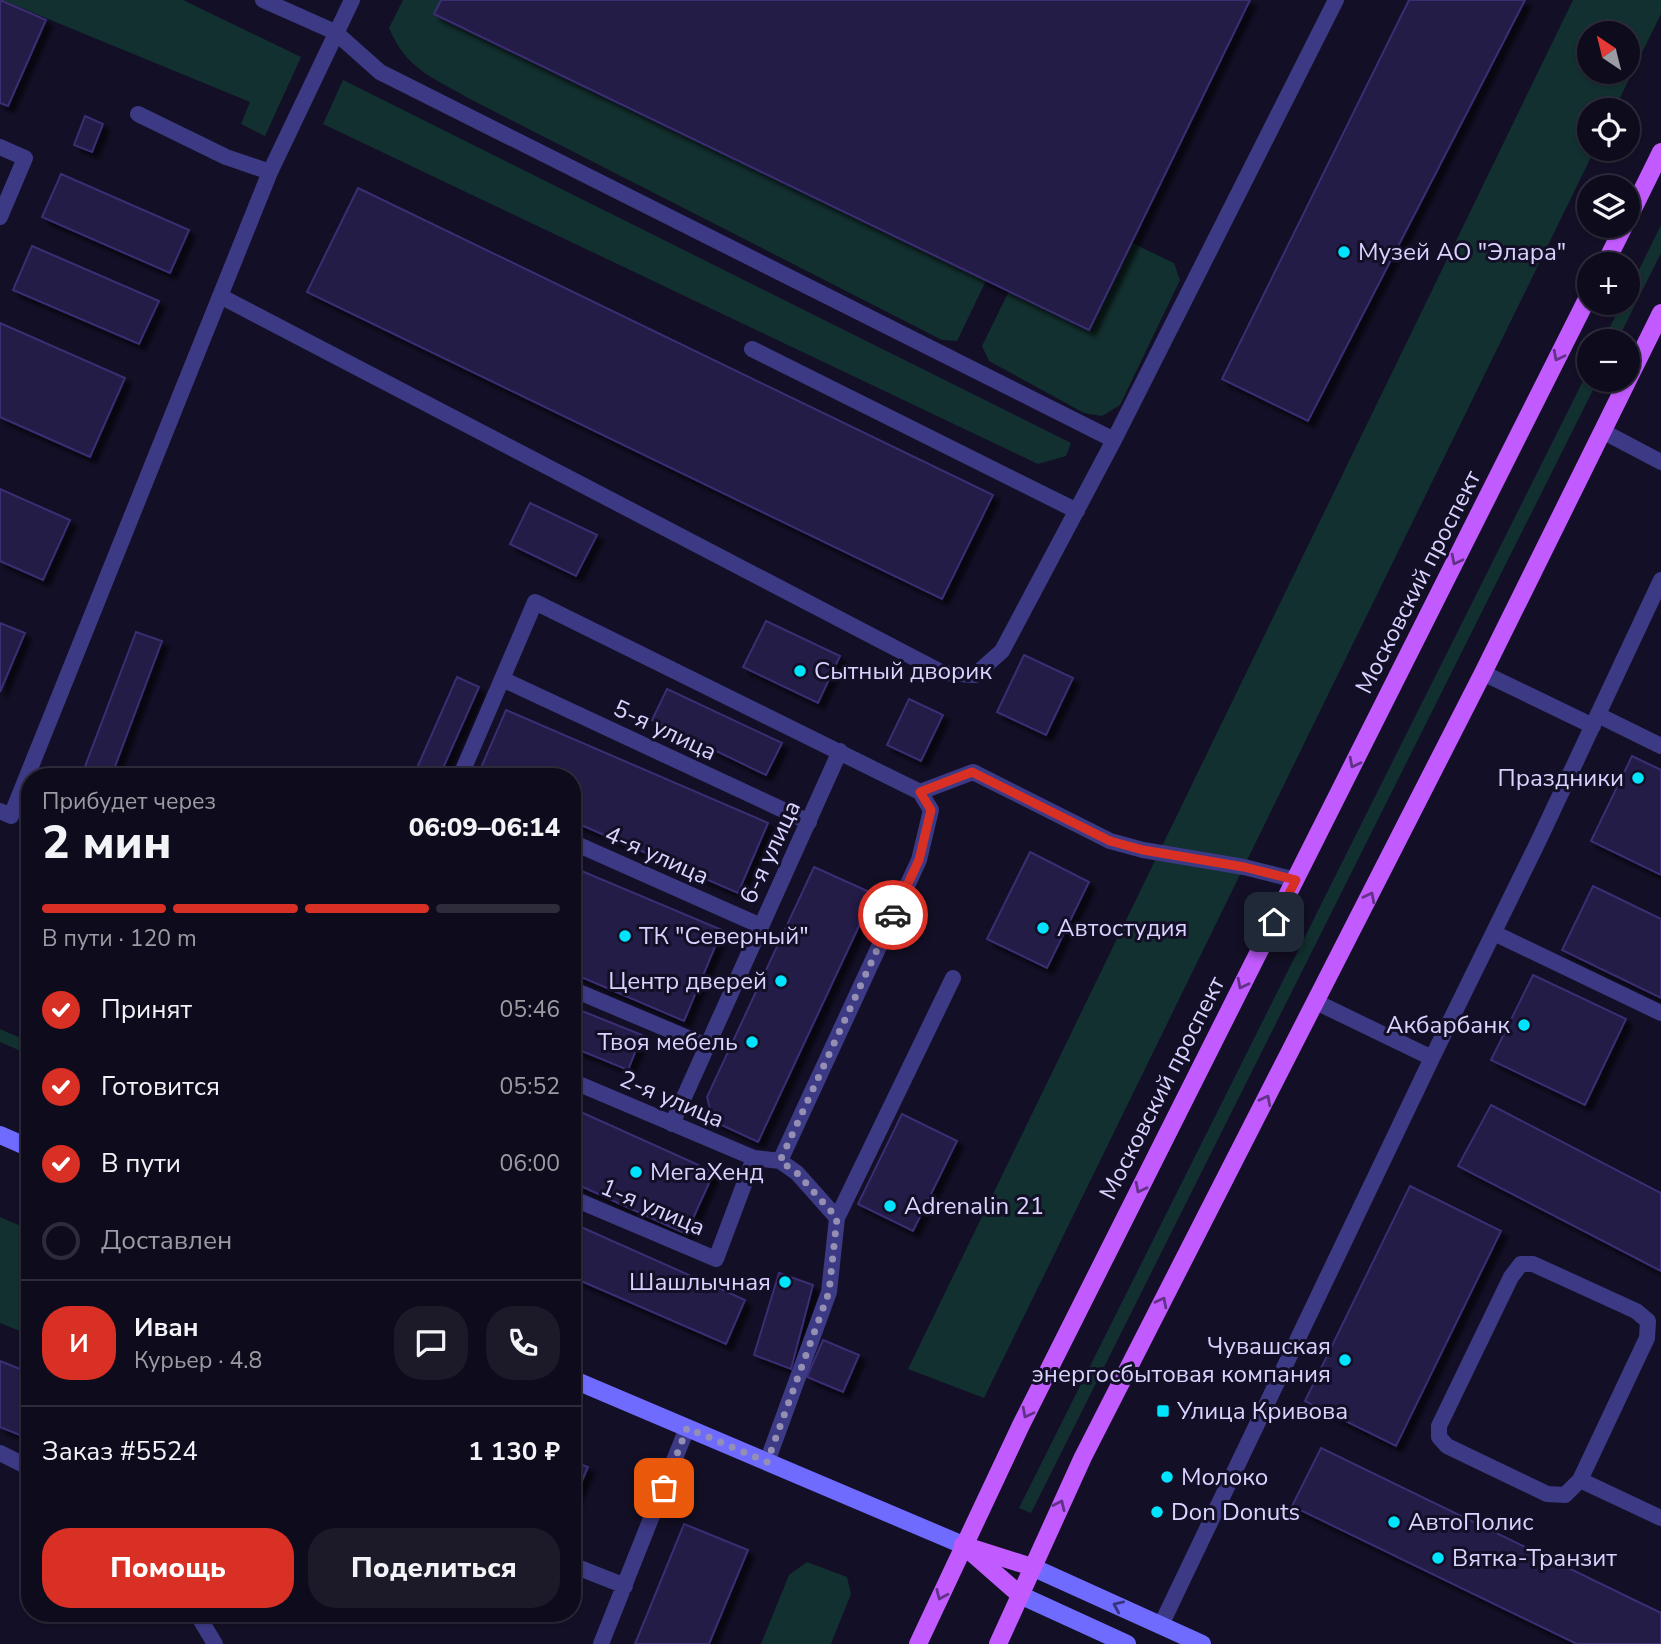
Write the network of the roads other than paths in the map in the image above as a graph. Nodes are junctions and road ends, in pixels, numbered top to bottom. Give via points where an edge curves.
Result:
1 (264, 0) edge
2 (352, 0) edge
3 (1336, 0) edge
4 (335, 32) junction
5 (138, 114) dead end
6 (0, 147) edge
7 (1661, 152) edge
8 (270, 172) junction
9 (1640, 195) edge
10 (0, 217) edge
11 (220, 296) junction
12 (1661, 313) edge
13 (1579, 315) edge
14 (751, 349) dead end
15 (1604, 432) junction
16 (1114, 440) junction
17 (1661, 462) edge
18 (1077, 511) junction
19 (1661, 580) edge
20 (1654, 616) edge
21 (1483, 673) junction
22 (502, 679) junction
23 (1595, 721) junction
24 (1661, 746) edge
25 (841, 751) junction
26 (30, 768) edge
27 (464, 768) edge
28 (21, 791) edge
29 (920, 792) junction
30 (0, 811) edge
31 (809, 822) junction
32 (581, 846) edge
33 (1296, 880) junction
34 (761, 926) junction
35 (1494, 933) junction
36 (953, 978) dead end
37 (581, 993) edge
38 (1316, 1002) junction
39 (1661, 1013) edge
40 (707, 1046) junction
41 (1432, 1058) junction
42 (581, 1085) edge
43 (672, 1124) junction
44 (0, 1135) edge
45 (21, 1144) edge
46 (754, 1158) junction
47 (780, 1161) junction
48 (581, 1202) edge
49 (837, 1218) junction
50 (581, 1383) edge
51 (687, 1428) junction
52 (0, 1454) edge
53 (767, 1462) junction
54 (21, 1464) edge
55 (1580, 1480) junction
56 (1661, 1518) edge
57 (963, 1545) junction
58 (1032, 1567) junction
59 (581, 1569) edge
60 (625, 1586) junction
61 (1020, 1595) junction
62 (202, 1622) edge
63 (1161, 1625) junction
64 (215, 1644) edge
65 (601, 1644) edge
66 (918, 1644) edge
67 (998, 1644) edge
68 (1127, 1644) edge
69 (1202, 1644) edge

1 - 4 lane
2 - 4 lane
3 - 16 lane
4 - 8 lane
4 - 16 lane via 380,72
5 - 8 lane via 226,157
6 - 10 lane via 25,159
7 - 9 main road
8 - 11 lane
11 - 18 lane via 943,673 975,675 1002,652
11 - 26 lane
12 - 15 main road
13 -> 33 main road, Московский проспект
14 - 18 lane
15 - 17 lane
15 - 21 main road
16 - 18 lane
19 - 20 lane
20 - 23 lane
21 - 23 lane
38 -> 21 main road
22 - 25 lane via 536,602
22 - 27 lane
22 - 31 lane, 5-я улица
23 - 24 lane
23 - 35 lane
25 - 29 lane
25 - 31 lane, 6-я улица
28 - 30 lane via 11,816
29 - 33 lane via 972,772 1110,841
29 - 47 lane via 931,810 919,860
31 - 34 lane, 6-я улица
32 - 34 lane, 4-я улица
33 -> 57 main road, Московский проспект
34 - 40 lane, 6-я улица
35 - 39 lane
35 - 41 lane
36 - 49 lane
37 - 40 lane
38 - 41 lane
58 -> 38 main road via 1083,1457
40 - 43 lane, 6-я улица
41 - 63 lane
42 - 43 lane, 2-я улица
43 - 46 lane, 2-я улица
44 - 45 street
46 - 47 lane, 2-я улица
46 - 48 lane, 1-я улица via 716,1259
47 - 49 lane via 797,1173
49 - 53 lane via 829,1292
50 - 51 street
51 - 53 street
51 - 60 lane
52 - 54 lane
53 - 57 street
55 - 55 lane via 1647,1338 1648,1321 1636,1311 1533,1264 1521,1264 1439,1426 1439,1437 1447,1446 1547,1494 1565,1495
55 - 56 lane
57 - 58 main road
57 - 61 main road
57 -> 66 main road, Московский проспект
58 - 61 main road
63 -> 58 street
59 - 60 lane
60 - 65 lane
61 - 67 main road
61 - 68 street
62 - 64 lane
63 - 69 street

